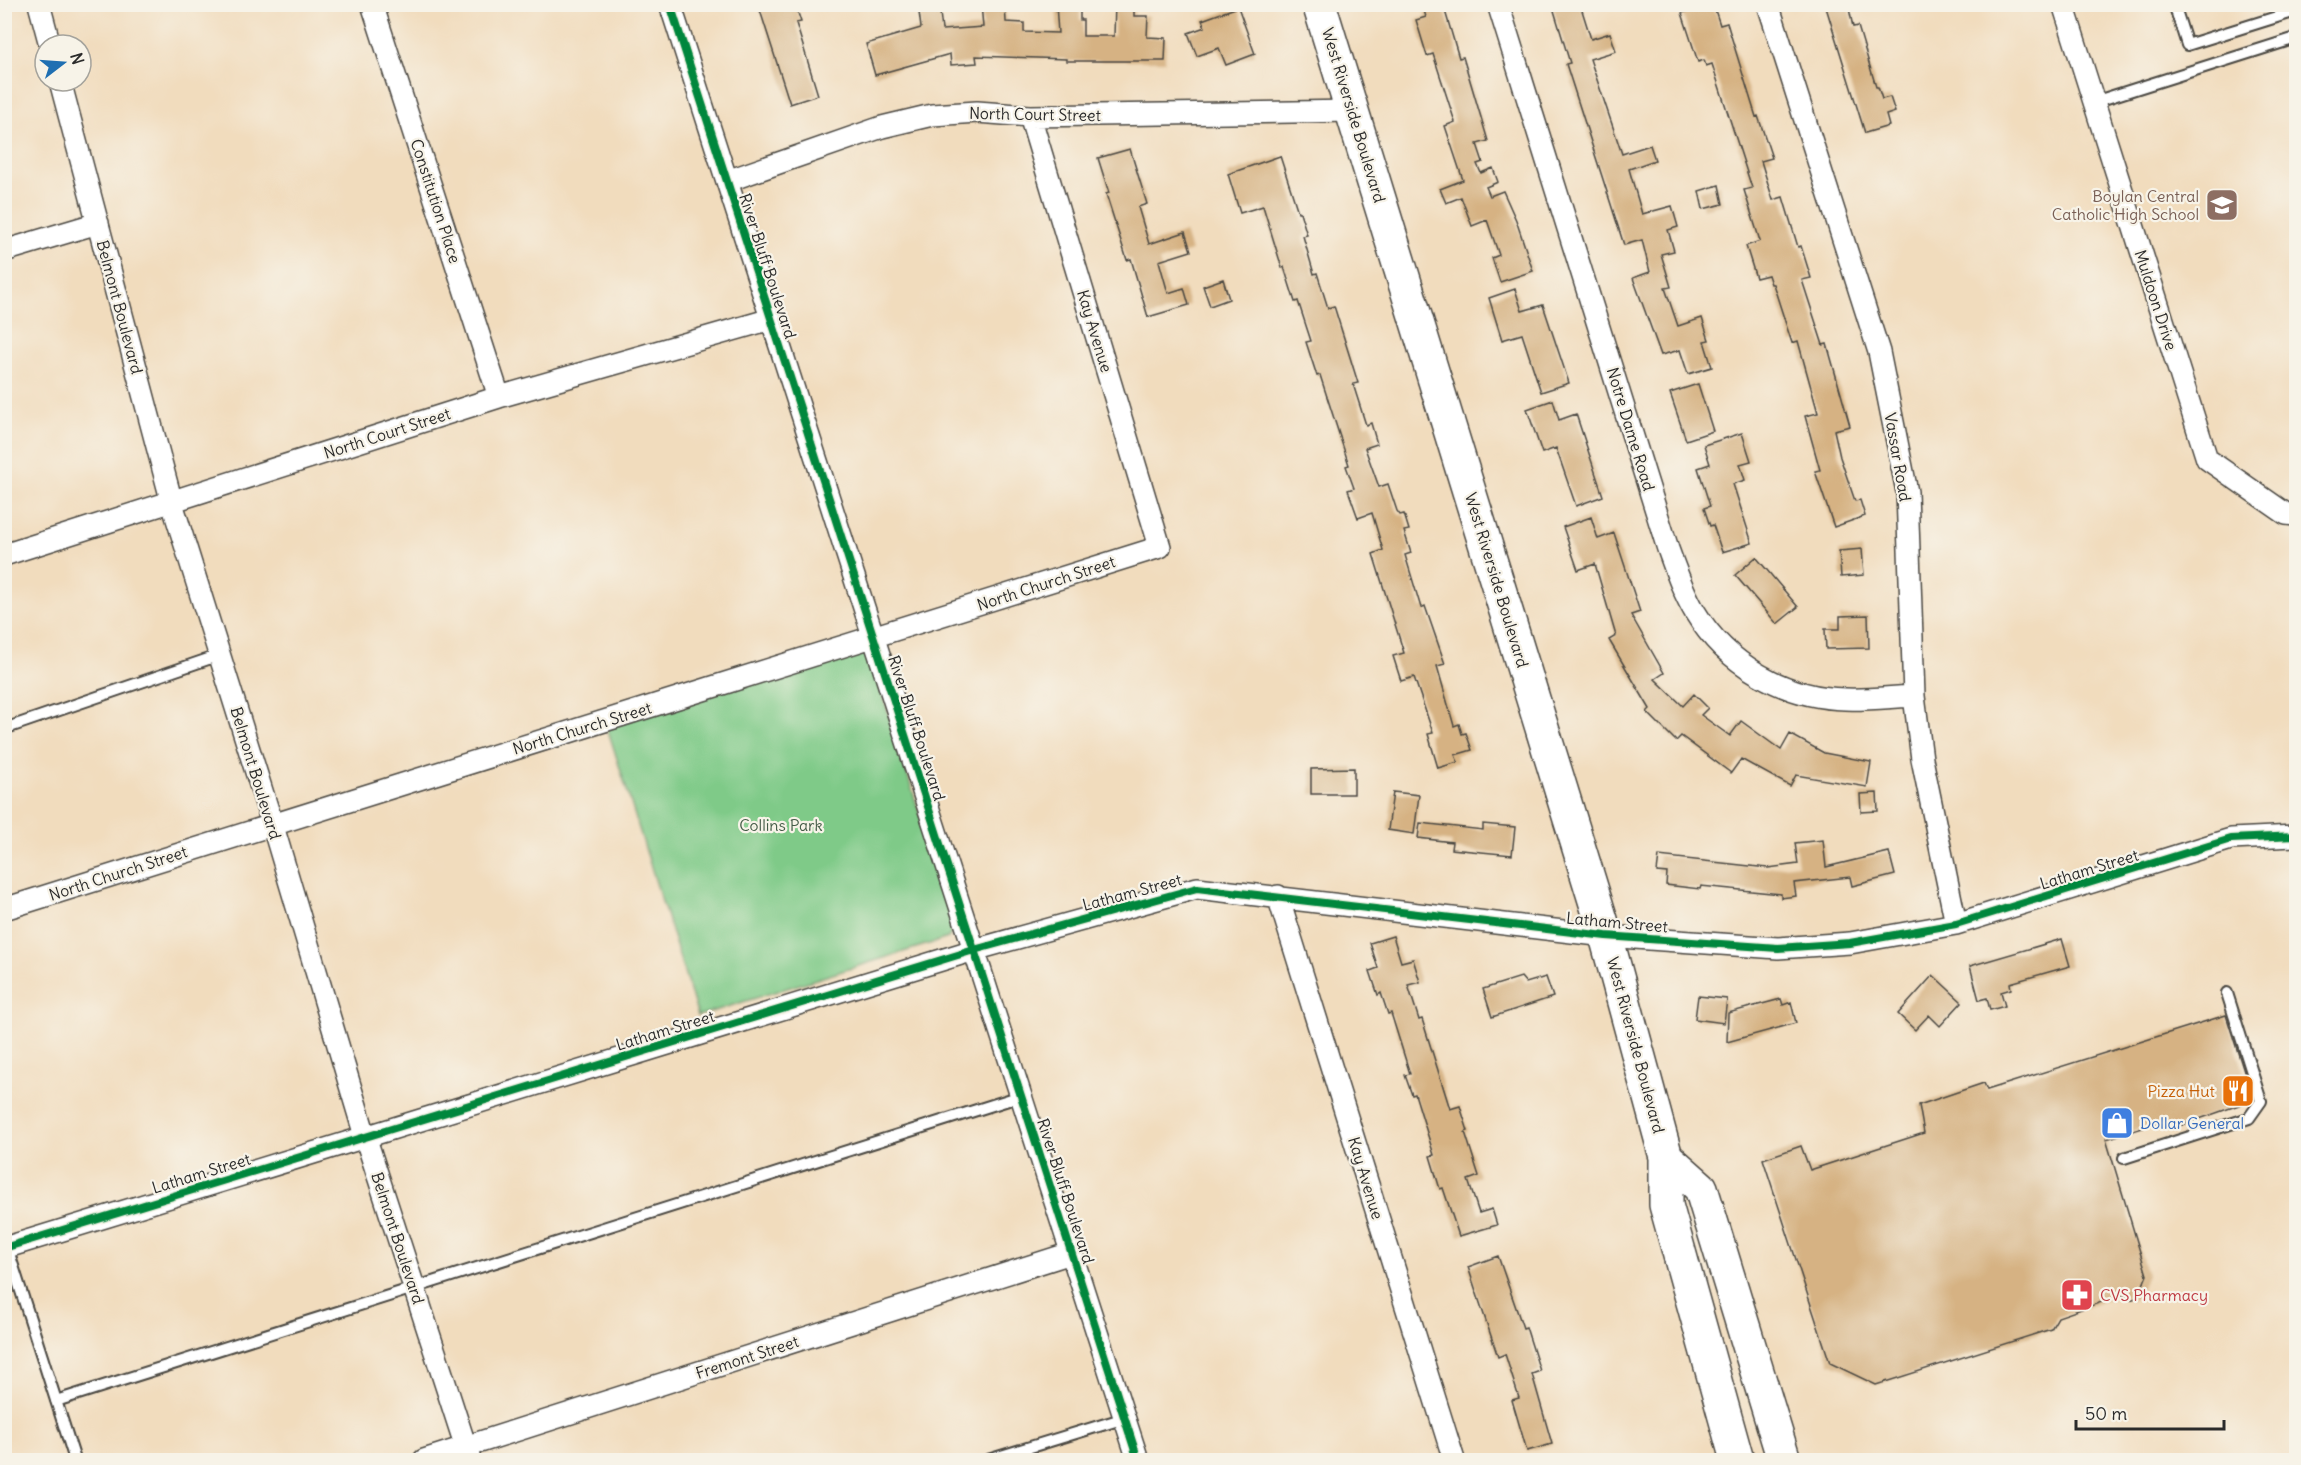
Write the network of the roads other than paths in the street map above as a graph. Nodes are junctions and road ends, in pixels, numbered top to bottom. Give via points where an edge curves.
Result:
1 (39, 4) edge
2 (372, 4) edge
3 (670, 4) edge
4 (1319, 4) edge
5 (1498, 4) edge
6 (1768, 4) edge
7 (2063, 4) edge
8 (2174, 4) edge
9 (2296, 10) edge
10 (47, 33) edge
11 (2296, 39) edge
12 (63, 93) edge
13 (2094, 102) junction
14 (1353, 111) junction
15 (1030, 116) junction
16 (727, 181) junction
17 (98, 223) junction
18 (4, 251) edge
19 (771, 319) junction
20 (499, 397) junction
21 (172, 503) junction
22 (2296, 514) edge
23 (1160, 547) joint
24 (4, 555) edge
25 (874, 638) junction
26 (220, 655) junction
27 (1914, 696) junction
28 (4, 729) edge
29 (272, 823) junction
30 (2296, 836) edge
31 (1278, 896) junction
32 (4, 909) edge
33 (1956, 924) junction
34 (1606, 936) junction
35 (974, 950) junction
36 (2227, 993) dead end
37 (1021, 1096) junction
38 (365, 1136) junction
39 (1666, 1157) junction
40 (2124, 1158) dead end
41 (5, 1245) edge
42 (1071, 1253) junction
43 (415, 1288) junction
44 (56, 1401) junction
45 (1125, 1418) junction
46 (468, 1454) edge
47 (75, 1461) edge
48 (424, 1461) edge
49 (988, 1461) edge
50 (1138, 1461) edge
51 (1454, 1461) edge
52 (1737, 1461) edge
53 (1784, 1461) edge

1 - 10 street
2 - 20 street, Constitution Place
3 - 16 street, River Bluff Boulevard
4 - 14 main road, West Riverside Boulevard
5 - 27 street, Notre Dame Road via 1668,549 1696,613 1716,641 1773,683 1805,694 1844,699
6 - 27 street, Vassar Road via 1879,352 1907,492
7 - 13 street, Muldoon Drive
8 - 9 lane via 2187,45
11 - 13 lane
12 - 17 street, Belmont Boulevard
13 - 22 street, Muldoon Drive via 2207,459 2286,514
14 - 15 street, North Court Street
14 - 34 main road, West Riverside Boulevard
15 - 16 street, North Court Street via 977,112 932,115 882,127
15 - 23 street, Kay Avenue
16 - 19 street, River Bluff Boulevard
17 - 18 street
17 - 21 street, Belmont Boulevard
19 - 20 street, North Court Street
19 - 25 street, River Bluff Boulevard
20 - 21 street, North Court Street
21 - 24 street, North Court Street
21 - 26 street, Belmont Boulevard
23 - 25 street, North Church Street
25 - 29 street, North Church Street
25 - 35 street, River Bluff Boulevard
26 - 28 lane
26 - 29 street, Belmont Boulevard
27 - 33 street, Vassar Road via 1922,759
29 - 32 street, North Church Street
29 - 38 street, Belmont Boulevard
30 - 33 street, Latham Street via 2231,839
31 - 34 street, Latham Street
31 - 35 street, Latham Street via 1197,888
31 - 51 street, Kay Avenue
33 - 34 street, Latham Street via 1850,943 1778,948
34 - 39 main road, West Riverside Boulevard
35 - 37 street, River Bluff Boulevard
35 - 38 street, Latham Street
36 - 40 lane via 2260,1101 2248,1118
37 - 42 street, River Bluff Boulevard
37 - 43 lane
38 - 41 street, Latham Street
38 - 43 street, Belmont Boulevard
39 - 52 main road, West Riverside Boulevard via 1666,1205
39 - 53 main road via 1701,1188
41 - 44 lane
42 - 45 street, River Bluff Boulevard
42 - 46 street, Fremont Street
43 - 44 lane
43 - 46 street, Belmont Boulevard
44 - 47 lane
45 - 49 lane
45 - 50 street, River Bluff Boulevard
46 - 48 street, Fremont Street

